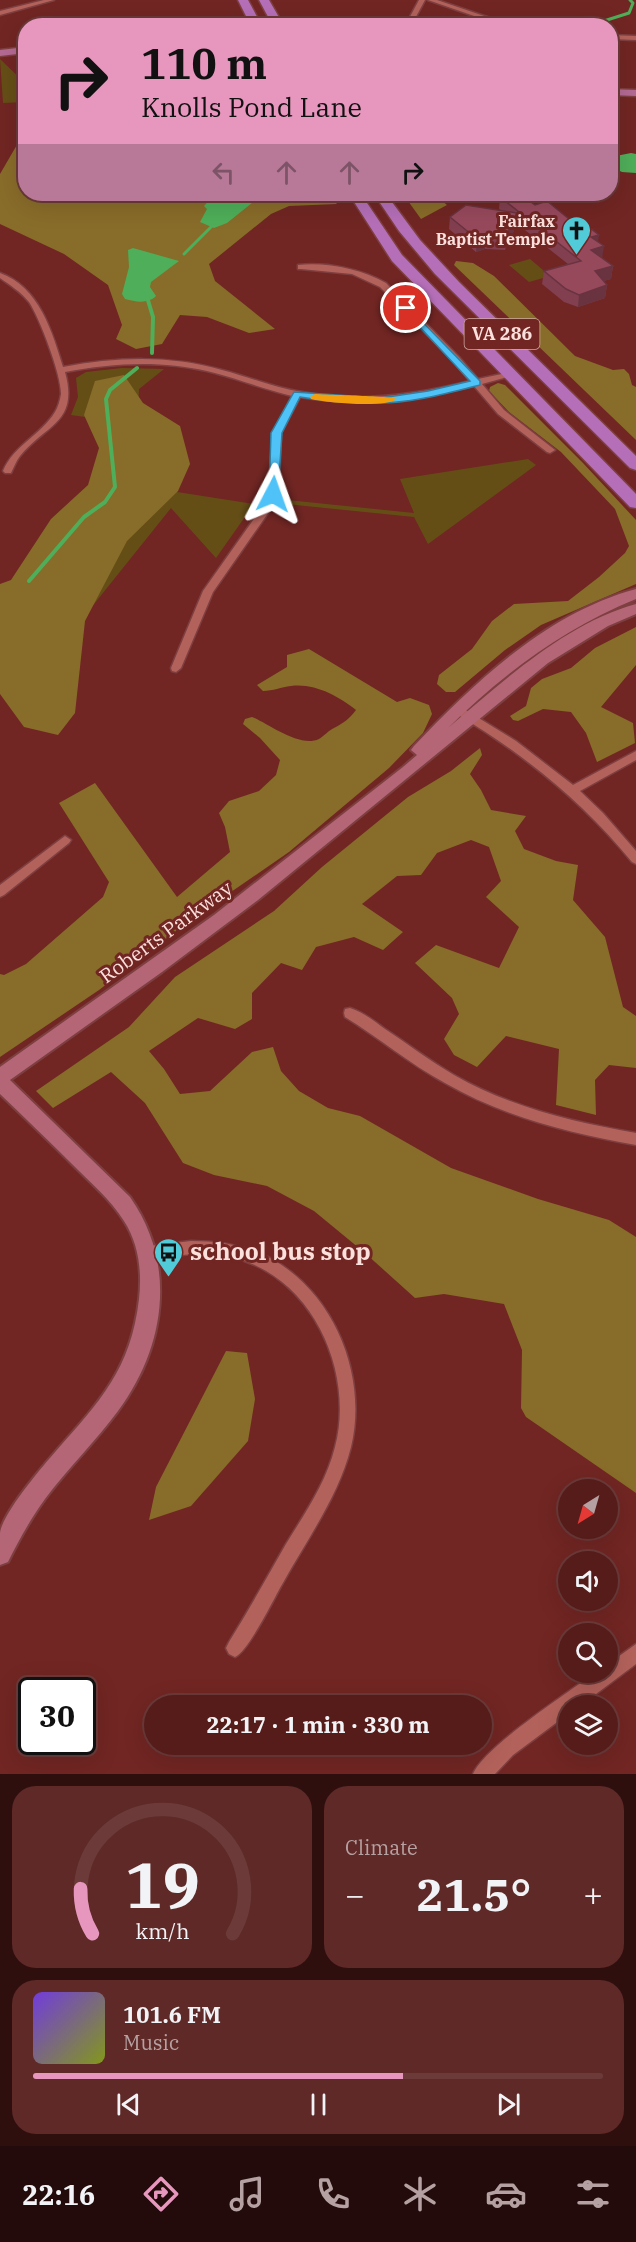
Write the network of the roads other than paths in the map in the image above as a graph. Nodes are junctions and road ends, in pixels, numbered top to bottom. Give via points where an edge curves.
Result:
1 (51, 0) edge
2 (243, 0) edge
3 (264, 0) edge
4 (422, 0) edge
5 (431, 0) edge
6 (0, 12) edge
7 (252, 18) edge
8 (274, 18) edge
9 (412, 18) edge
10 (486, 18) edge
11 (618, 37) edge
12 (636, 38) edge
13 (18, 45) edge
14 (0, 47) edge
15 (18, 51) edge
16 (0, 53) edge
17 (618, 92) edge
18 (636, 93) edge
19 (360, 201) edge
20 (385, 201) edge
21 (301, 267) dead end
22 (0, 275) edge
23 (10, 281) junction
24 (0, 286) edge
25 (60, 370) junction
26 (508, 374) junction
27 (476, 383) junction
28 (297, 394) junction
29 (550, 450) dead end
30 (636, 465) edge
31 (8, 471) dead end
32 (636, 503) edge
33 (636, 594) edge
34 (636, 609) edge
35 (176, 668) dead end
36 (457, 709) junction
37 (471, 717) junction
38 (636, 755) edge
39 (573, 790) junction
40 (352, 814) junction
41 (65, 840) dead end
42 (636, 859) edge
43 (0, 892) edge
44 (350, 1013) dead end
45 (0, 1077) edge
46 (0, 1082) edge
47 (636, 1138) edge
48 (149, 1253) junction
49 (0, 1554) edge
50 (235, 1648) dead end
51 (636, 1653) edge
52 (482, 1774) edge

1 - 6 street
2 - 7 highway
3 - 8 highway
4 - 9 street
5 - 10 street
11 - 12 street
13 - 14 main road
15 - 16 main road
17 - 18 main road
19 - 26 highway, VA 286 via 397,258
20 - 30 highway, VA 286 via 411,241 439,273
21 - 27 street via 355,272 377,281
22 - 23 street
23 - 24 street
23 - 25 street via 37,309
25 - 28 street via 114,361 168,362
25 - 31 street via 65,390 61,410 50,426 15,455
26 - 27 street
26 - 32 highway, VA 286
27 - 28 street via 381,400
27 - 29 street via 501,412
28 - 35 street via 276,433 274,483 268,506 208,591
33 - 36 main road, Roberts Parkway via 593,611 542,639
34 - 37 main road, Roberts Parkway via 549,653
36 - 37 street
36 - 40 main road, Roberts Parkway
37 - 39 street
37 - 40 main road, Roberts Parkway
38 - 39 street
39 - 42 street
40 - 45 main road, Roberts Parkway via 157,966
41 - 43 street
44 - 47 street via 447,1078 490,1099 586,1130
46 - 48 main road via 114,1191 139,1228
48 - 49 main road via 149,1316 133,1369 107,1411 37,1491
48 - 50 street via 210,1247 238,1252 270,1266 295,1285 316,1309 338,1348 347,1378 348,1424 336,1470
51 - 52 street via 507,1749

